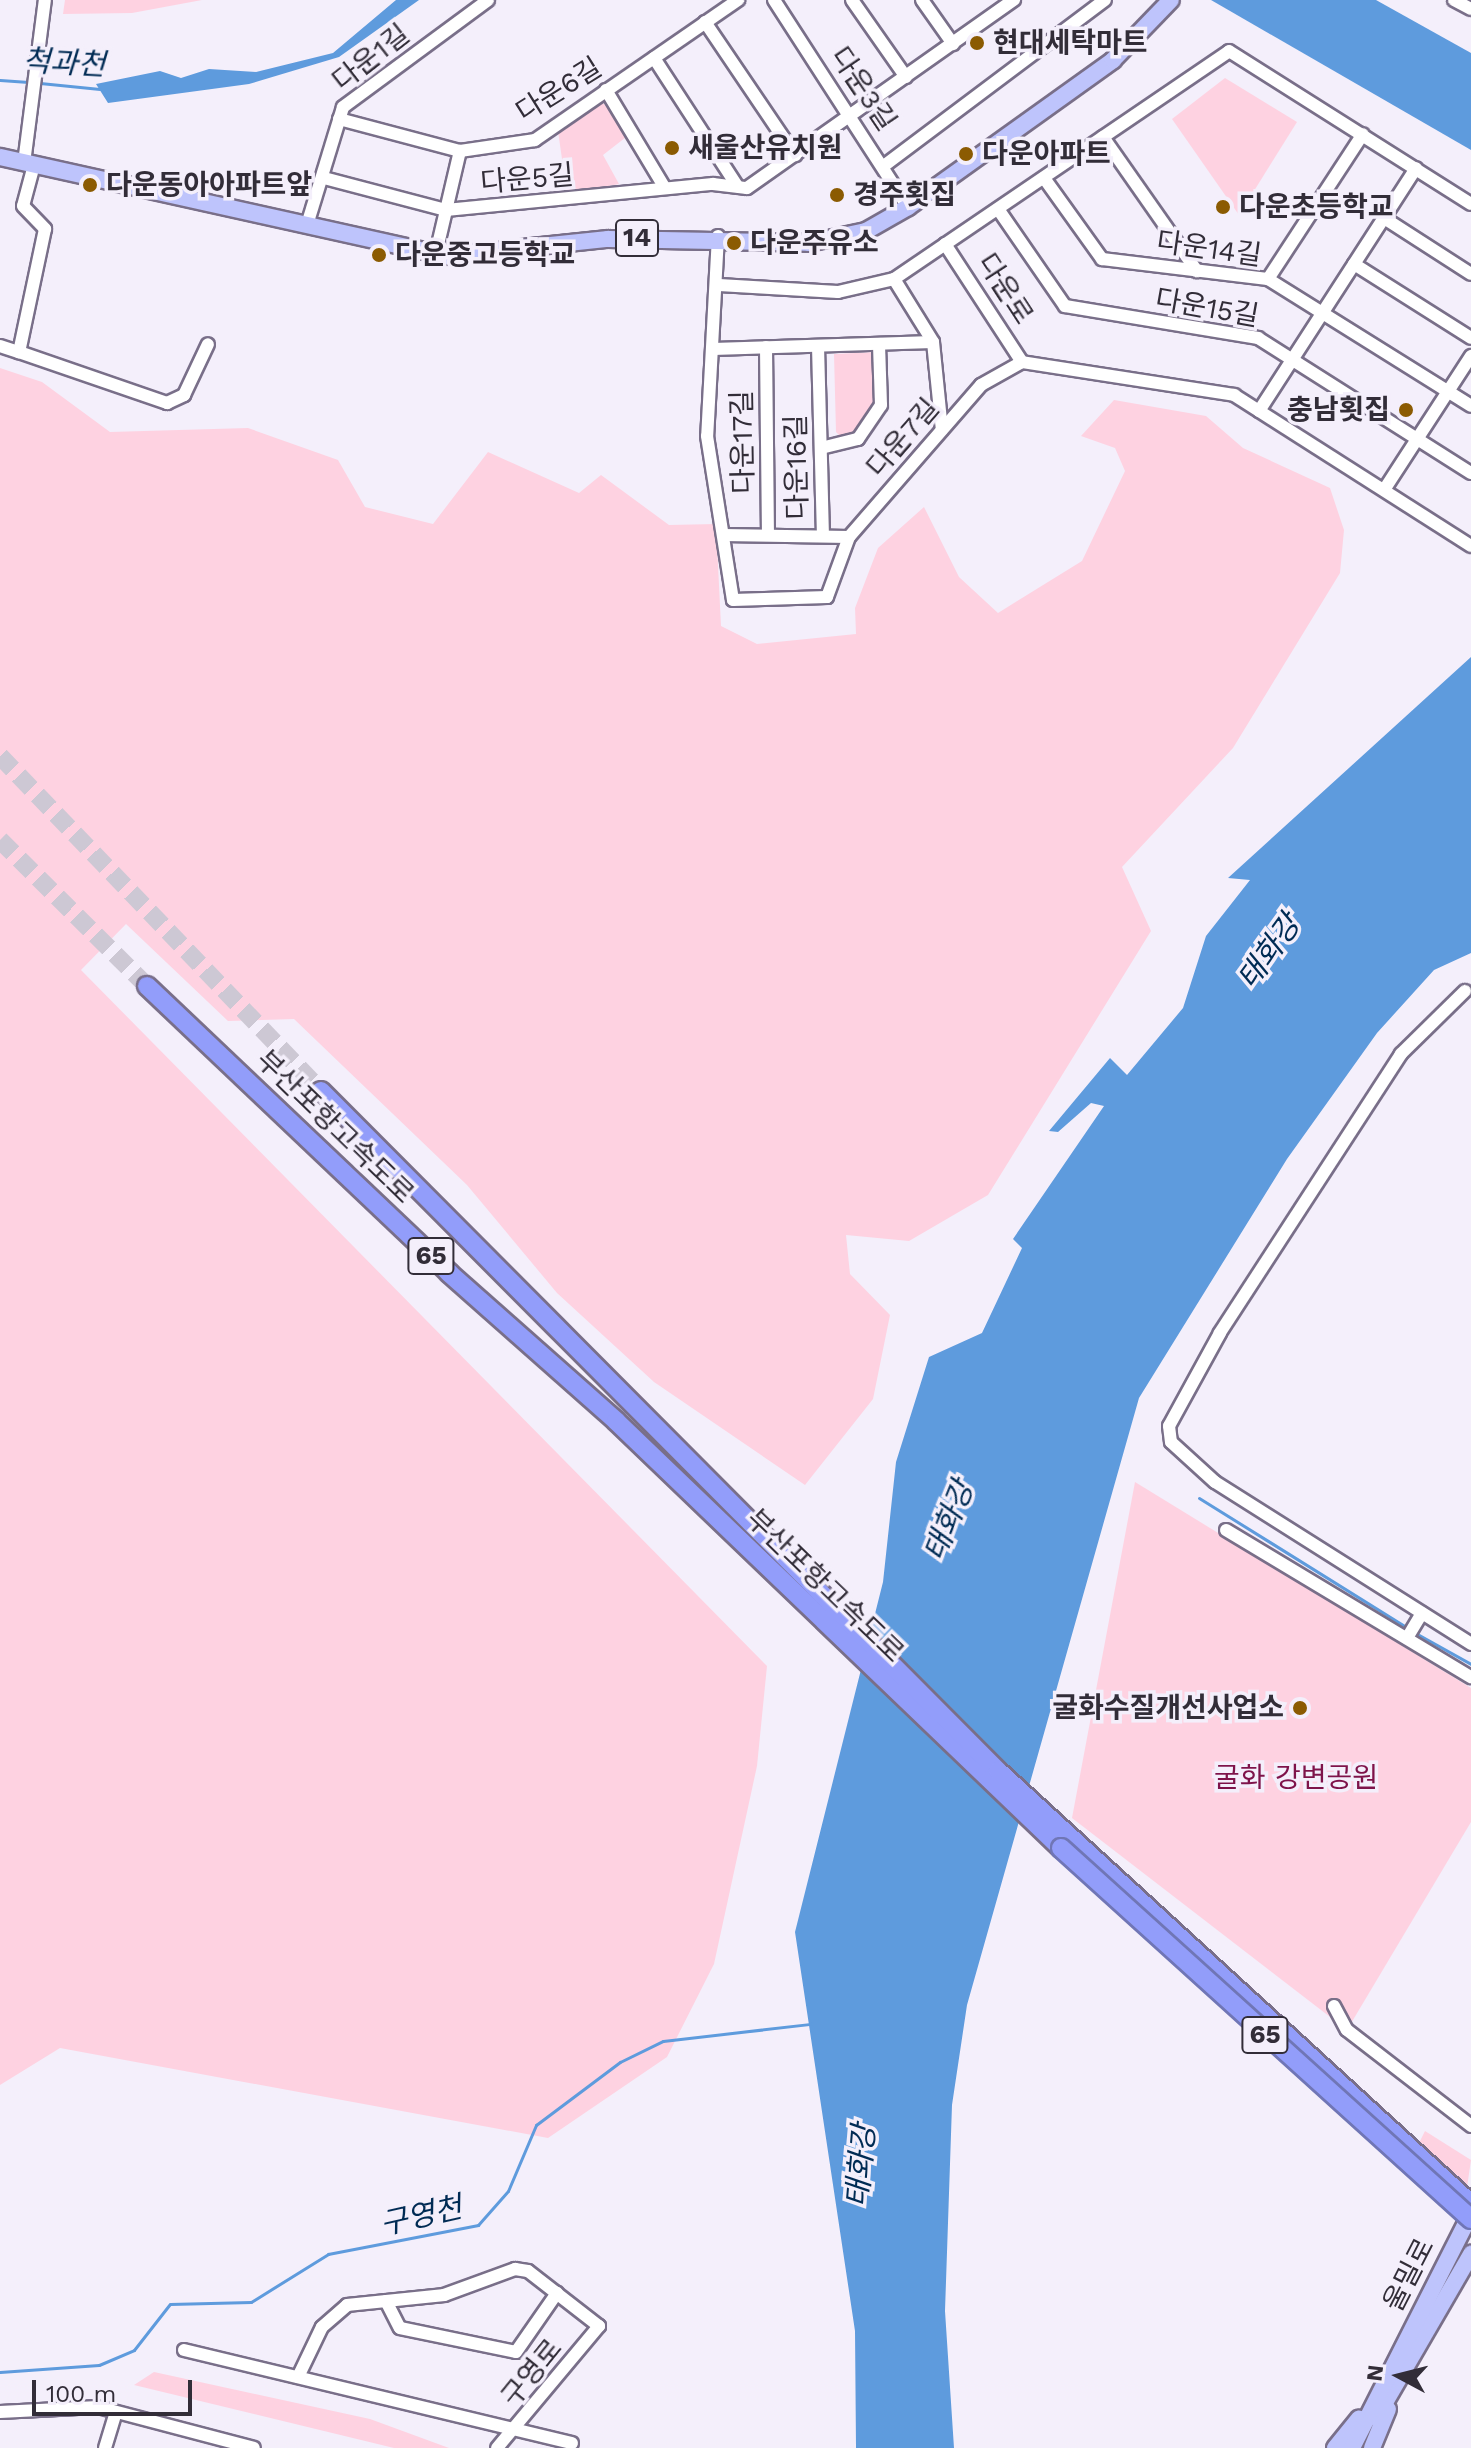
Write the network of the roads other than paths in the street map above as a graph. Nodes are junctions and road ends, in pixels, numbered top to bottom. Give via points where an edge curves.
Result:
1 (488, 0) edge
2 (738, 0) edge
3 (774, 0) edge
4 (852, 0) edge
5 (922, 0) edge
6 (1014, 0) edge
7 (1105, 0) edge
8 (1454, 0) edge
9 (1171, 1) edge
10 (996, 5) edge
11 (44, 7) edge
12 (1471, 9) edge
13 (705, 22) junction
14 (953, 44) junction
15 (654, 58) junction
16 (906, 77) junction
17 (606, 90) junction
18 (852, 116) junction
19 (339, 119) junction
20 (1363, 134) junction
21 (1103, 137) junction
22 (460, 151) junction
23 (795, 155) junction
24 (0, 157) edge
25 (29, 164) junction
26 (885, 165) junction
27 (1416, 168) junction
28 (324, 178) junction
29 (1044, 178) junction
30 (737, 186) junction
31 (665, 188) junction
32 (1471, 204) edge
33 (908, 207) junction
34 (998, 209) junction
35 (446, 210) junction
36 (1384, 218) junction
37 (307, 225) junction
38 (718, 236) junction
39 (945, 244) junction
40 (436, 253) junction
41 (1354, 264) junction
42 (1197, 271) junction
43 (1471, 274) edge
44 (894, 279) junction
45 (1268, 279) junction
46 (719, 285) junction
47 (1323, 311) junction
48 (1471, 338) edge
49 (933, 342) junction
50 (208, 344) dead end
51 (879, 344) junction
52 (0, 346) edge
53 (818, 346) junction
54 (766, 347) junction
55 (713, 349) junction
56 (19, 352) junction
57 (1471, 356) edge
58 (1293, 357) junction
59 (1022, 362) junction
60 (1448, 391) junction
61 (1471, 406) edge
62 (1259, 411) junction
63 (942, 430) junction
64 (1416, 440) junction
65 (821, 448) junction
66 (1471, 473) edge
67 (1384, 490) junction
68 (723, 535) junction
69 (768, 535) junction
70 (823, 535) junction
71 (849, 537) junction
72 (1471, 546) edge
73 (147, 986) tunnel mouth
74 (1465, 991) dead end
75 (321, 1091) tunnel mouth
76 (1226, 1530) dead end
77 (1422, 1613) junction
78 (1407, 1638) junction
79 (1471, 1644) edge
80 (1471, 1677) edge
81 (1334, 2006) dead end
82 (1471, 2126) edge
83 (1471, 2204) edge
84 (1471, 2213) edge
85 (1471, 2219) edge
86 (1471, 2254) edge
87 (557, 2293) junction
88 (386, 2301) junction
89 (184, 2350) dead end
90 (298, 2377) junction
91 (1388, 2391) junction
92 (0, 2412) edge
93 (116, 2413) junction
94 (517, 2430) junction
95 (572, 2443) dead end
96 (105, 2448) edge
97 (254, 2448) edge
98 (497, 2448) edge
99 (1335, 2448) edge
100 (1352, 2448) edge
101 (1372, 2448) edge

1 - 19 street, 다운1길 via 343,107
2 - 13 street, 다운6길
3 - 18 street, 다운3길
4 - 16 street
5 - 14 street
6 - 10 street, 다운5길
7 - 26 street
8 - 12 street
9 - 33 main road, 14 via 1113,60
10 - 14 street, 다운5길
11 - 25 street
13 - 15 street, 다운6길
13 - 23 street
14 - 16 street, 다운5길
15 - 17 street, 다운6길
15 - 30 street
16 - 18 street, 다운5길
17 - 22 street, 다운6길 via 535,140
17 - 31 street
18 - 23 street, 다운5길
18 - 26 street, 다운3길
19 - 22 street, 다운6길
19 - 28 street, 다운1길
20 - 21 street via 1229,51
20 - 27 street
20 - 45 street
21 - 29 street
21 - 42 street
22 - 35 street
23 - 30 street, 다운5길 via 747,188
24 - 25 main road, 14
25 - 37 main road, 14
25 - 56 street via 23,206 45,229
26 - 33 street, 다운3길
27 - 32 street
27 - 36 street
28 - 35 street, 다운5길
28 - 37 street, 다운1길
29 - 34 street
29 - 42 street, 다운14길 via 1102,259
30 - 31 street, 다운5길
31 - 35 street, 다운5길
33 - 38 main road, 14 via 866,231 809,243
34 - 39 street
34 - 58 street, 다운15길 via 1065,306 1243,333
35 - 40 street
36 - 41 street
36 - 43 street
37 - 40 main road, 14
38 - 40 main road, 14
38 - 46 street, 다운7길
39 - 44 street
39 - 59 street, 다운로
41 - 47 street
41 - 48 street
42 - 45 street, 다운14길
44 - 46 street via 838,292
44 - 49 street
45 - 47 street, 다운14길
46 - 55 street, 다운7길
47 - 58 street
47 - 60 street, 다운14길
49 - 51 street, 다운17길
49 - 63 street
50 - 56 street via 184,395 167,403
51 - 53 street, 다운17길
51 - 65 street via 881,405 858,439
52 - 56 street
53 - 54 street, 다운17길
53 - 65 street, 다운16길
54 - 55 street, 다운17길
54 - 69 street, 다운17길
55 - 68 street, 다운7길 via 707,436
57 - 60 street
58 - 62 street
58 - 64 street, 다운15길
59 - 62 street via 1234,395
59 - 63 street, 다운7길 via 981,385
60 - 61 street, 다운14길
60 - 64 street
62 - 67 street
63 - 71 street, 다운7길
64 - 66 street, 다운15길
64 - 67 street
65 - 70 street, 다운16길
67 - 72 street
68 - 69 street, 다운16길
68 - 71 street, 다운7길 via 733,600 827,597
69 - 70 street, 다운16길
70 - 71 street
73 - 85 highway, 부산포항고속도로 / 65, bridge via 1151,1932
74 - 77 street via 1401,1054 1220,1333 1169,1426 1171,1442 1215,1482
75 - 83 highway, 부산포항고속도로 / 65 via 1062,1832
76 - 78 street
77 - 78 street
77 - 79 street
78 - 80 street
81 - 82 street via 1347,2030
84 - 91 main road, 울밀로
86 - 91 main road, 울밀로
87 - 88 street via 515,2269 444,2295
87 - 88 street via 516,2352 400,2328
87 - 94 street, 구영로 via 599,2326
88 - 90 street via 334,2313
89 - 90 street
90 - 94 street
91 - 99 main road
91 - 100 main road, 울밀로
91 - 101 main road
92 - 93 street via 98,2407
93 - 96 street
93 - 97 street
94 - 95 street
94 - 98 street, 구영로

